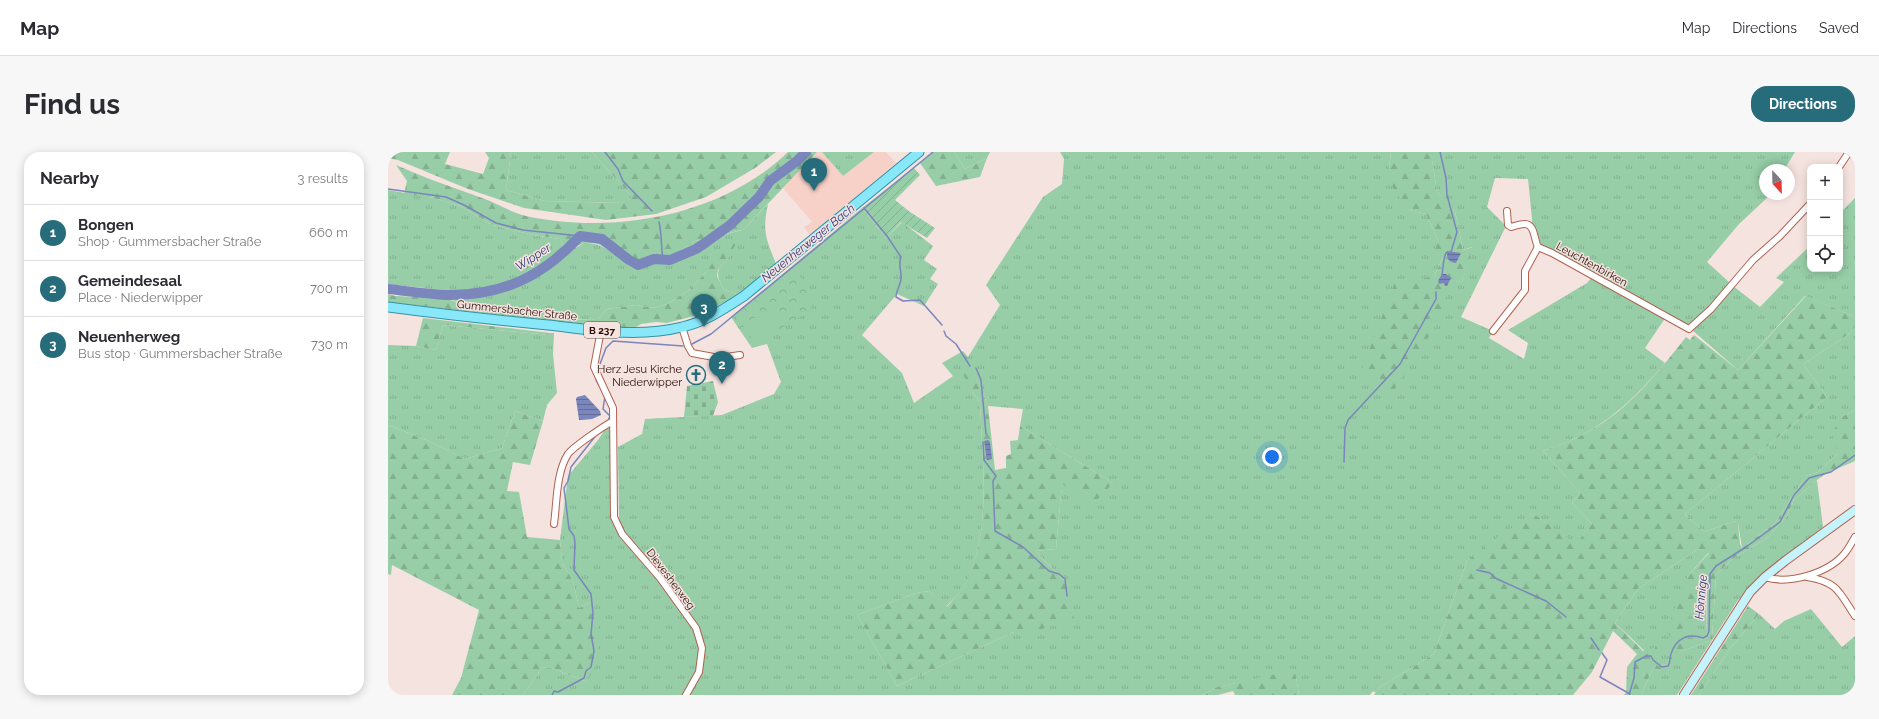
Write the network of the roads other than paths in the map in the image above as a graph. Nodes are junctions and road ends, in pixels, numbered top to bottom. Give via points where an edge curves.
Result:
1 (919, 152) edge
2 (1849, 152) edge
3 (1841, 164) edge
4 (1807, 207) edge
5 (1507, 211) dead end
6 (1538, 247) junction
7 (388, 307) edge
8 (682, 327) junction
9 (601, 330) junction
10 (1493, 331) dead end
11 (740, 355) dead end
12 (613, 421) junction
13 (1855, 510) edge
14 (554, 524) dead end
15 (1855, 537) edge
16 (1765, 577) junction
17 (1807, 577) junction
18 (1855, 616) edge
19 (686, 695) edge
20 (1684, 695) edge

1 - 8 main road, Gummersbacher Straße / B 237 via 744,296 712,316
2 - 3 street
4 - 6 street, Leuchtenbirken via 1689,329
5 - 6 street, Leuchtenbirken via 1508,225 1529,225 1533,229
6 - 10 street via 1525,272 1525,290
7 - 9 main road, Gummersbacher Straße / B 237
8 - 9 main road, Gummersbacher Straße / B 237 via 642,333
8 - 11 street via 692,353 719,358
9 - 12 street, Dievesherweg via 594,367 613,408
12 - 14 street via 600,428 567,456 561,473
12 - 19 street, Dievesherweg via 613,511 619,529 660,578 696,628 702,648 699,672
13 - 16 main road
15 - 17 street via 1844,554 1827,567
16 - 17 street via 1775,580
16 - 20 main road via 1742,603
17 - 18 street via 1824,579 1838,590

